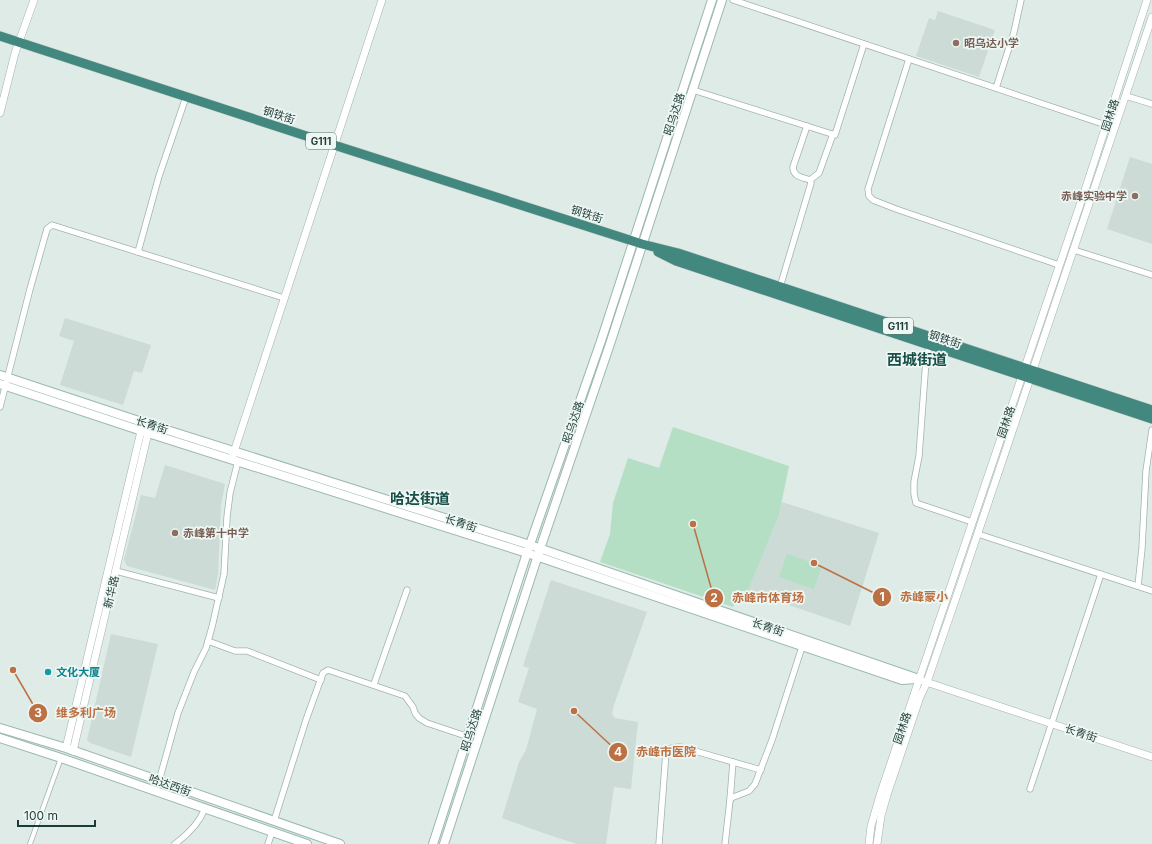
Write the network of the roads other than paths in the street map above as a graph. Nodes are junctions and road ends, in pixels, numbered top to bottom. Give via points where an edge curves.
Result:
1 (34, 0) edge
2 (382, 0) edge
3 (712, 0) edge
4 (722, 0) edge
5 (733, 0) edge
6 (1021, 0) edge
7 (1147, 0) edge
8 (1152, 17) edge
9 (0, 36) edge
10 (19, 42) junction
11 (864, 44) junction
12 (909, 59) junction
13 (996, 88) junction
14 (693, 90) junction
15 (1126, 96) junction
16 (186, 97) junction
17 (1152, 104) edge
18 (0, 114) edge
19 (1106, 125) junction
20 (807, 126) junction
21 (832, 134) junction
22 (334, 146) junction
23 (810, 180) junction
24 (633, 241) junction
25 (642, 244) junction
26 (1074, 250) junction
27 (138, 252) junction
28 (1059, 265) junction
29 (1152, 275) edge
30 (780, 287) junction
31 (284, 298) junction
32 (930, 346) junction
33 (1029, 369) junction
34 (1026, 378) junction
35 (3, 381) edge
36 (0, 407) edge
37 (1152, 410) edge
38 (1152, 419) edge
39 (1152, 430) edge
40 (145, 432) junction
41 (234, 457) junction
42 (972, 522) junction
43 (978, 534) junction
44 (529, 549) junction
45 (539, 553) junction
46 (116, 571) junction
47 (1101, 574) junction
48 (1138, 586) junction
49 (408, 590) dead end
50 (1152, 591) edge
51 (219, 598) junction
52 (208, 641) junction
53 (802, 647) junction
54 (919, 679) junction
55 (321, 680) junction
56 (927, 682) junction
57 (374, 684) junction
58 (1052, 723) junction
59 (0, 728) edge
60 (469, 737) junction
61 (0, 738) edge
62 (69, 750) junction
63 (1152, 757) edge
64 (61, 758) junction
65 (733, 762) junction
66 (761, 770) junction
67 (159, 781) junction
68 (1030, 789) dead end
69 (730, 800) junction
70 (204, 808) junction
71 (274, 821) junction
72 (272, 832) junction
73 (30, 844) edge
74 (175, 844) edge
75 (268, 844) edge
76 (307, 844) edge
77 (340, 844) edge
78 (433, 844) edge
79 (444, 844) edge
80 (659, 844) edge
81 (725, 844) edge
82 (869, 844) edge
83 (877, 844) edge

1 - 10 street
2 - 22 street
3 - 24 main road, 昭乌达路
4 - 14 main road, 昭乌达路
5 - 11 street
6 - 13 street via 1016,26
7 - 19 street, 园林路
8 - 15 street, 园林路
9 - 10 highway, 钢铁街 / G111
10 - 16 highway, 钢铁街 / G111
10 - 18 street
11 - 12 street
11 - 21 street via 835,135
12 - 13 street
12 - 28 street via 868,189 869,196 896,209
13 - 19 street
14 - 20 street
14 - 25 main road, 昭乌达路
15 - 17 street
15 - 26 street, 园林路
16 - 22 highway, 钢铁街 / G111
16 - 27 street via 159,176
19 - 28 street, 园林路
20 - 21 street
20 - 23 street via 793,172
21 - 23 street via 819,173
22 - 24 highway, 钢铁街 / G111
22 - 31 street
23 - 30 street
24 - 25 highway, 钢铁街 / G111
24 - 44 main road, 昭乌达路 via 599,348
25 - 30 highway, 钢铁街 / G111 via 678,253
25 - 32 highway, 钢铁街 via 676,261
25 - 45 main road, 昭乌达路
26 - 29 street
26 - 33 street, 园林路
27 - 31 street
27 - 35 street via 52,225 47,229
28 - 33 street, 园林路
30 - 33 highway, 钢铁街 / G111
31 - 41 street
32 - 34 highway, 钢铁街
32 - 42 street via 926,360 919,456 914,482 916,503
33 - 34 street, 园林路
33 - 37 highway, 钢铁街 / G111
34 - 38 highway, 钢铁街
34 - 42 street, 园林路
34 - 43 street, 园林路
35 - 36 street
35 - 40 main road, 长青街
35 - 41 main road, 长青街
39 - 48 street via 1146,471
40 - 41 main road, 长青街
40 - 46 street, 新华路
40 - 62 street, 新华路
41 - 44 main road, 长青街
41 - 51 street via 224,574
42 - 54 street, 园林路
43 - 47 street
43 - 56 street, 园林路
44 - 45 main road, 长青街
44 - 60 main road, 昭乌达路
45 - 53 main road, 长青街
45 - 54 main road, 长青街
45 - 79 main road, 昭乌达路
46 - 51 street
46 - 62 street, 新华路
47 - 48 street
47 - 58 street
48 - 50 street
49 - 57 street
51 - 52 street
52 - 55 street via 235,651 247,651
52 - 67 street via 178,713
53 - 54 main road, 长青街 via 902,680
53 - 66 street
54 - 56 street, 长青街
54 - 82 street, 园林路 via 880,792
55 - 57 street via 328,670
55 - 71 street
56 - 58 street, 长青街
56 - 83 street, 园林路 via 887,795
57 - 60 street via 405,696 419,718 427,723
58 - 63 street, 长青街
58 - 68 street
59 - 62 main road, 哈达西街
60 - 78 main road, 昭乌达路
61 - 64 main road, 哈达西街
62 - 67 main road, 哈达西街
64 - 70 main road, 哈达西街
64 - 73 street
65 - 66 street
65 - 69 street
65 - 80 street via 681,747 668,749
66 - 69 street via 749,791
67 - 71 main road, 哈达西街
69 - 81 street
70 - 72 main road, 哈达西街
70 - 74 street via 190,830
71 - 77 main road, 哈达西街
72 - 75 street
72 - 76 main road, 哈达西街

